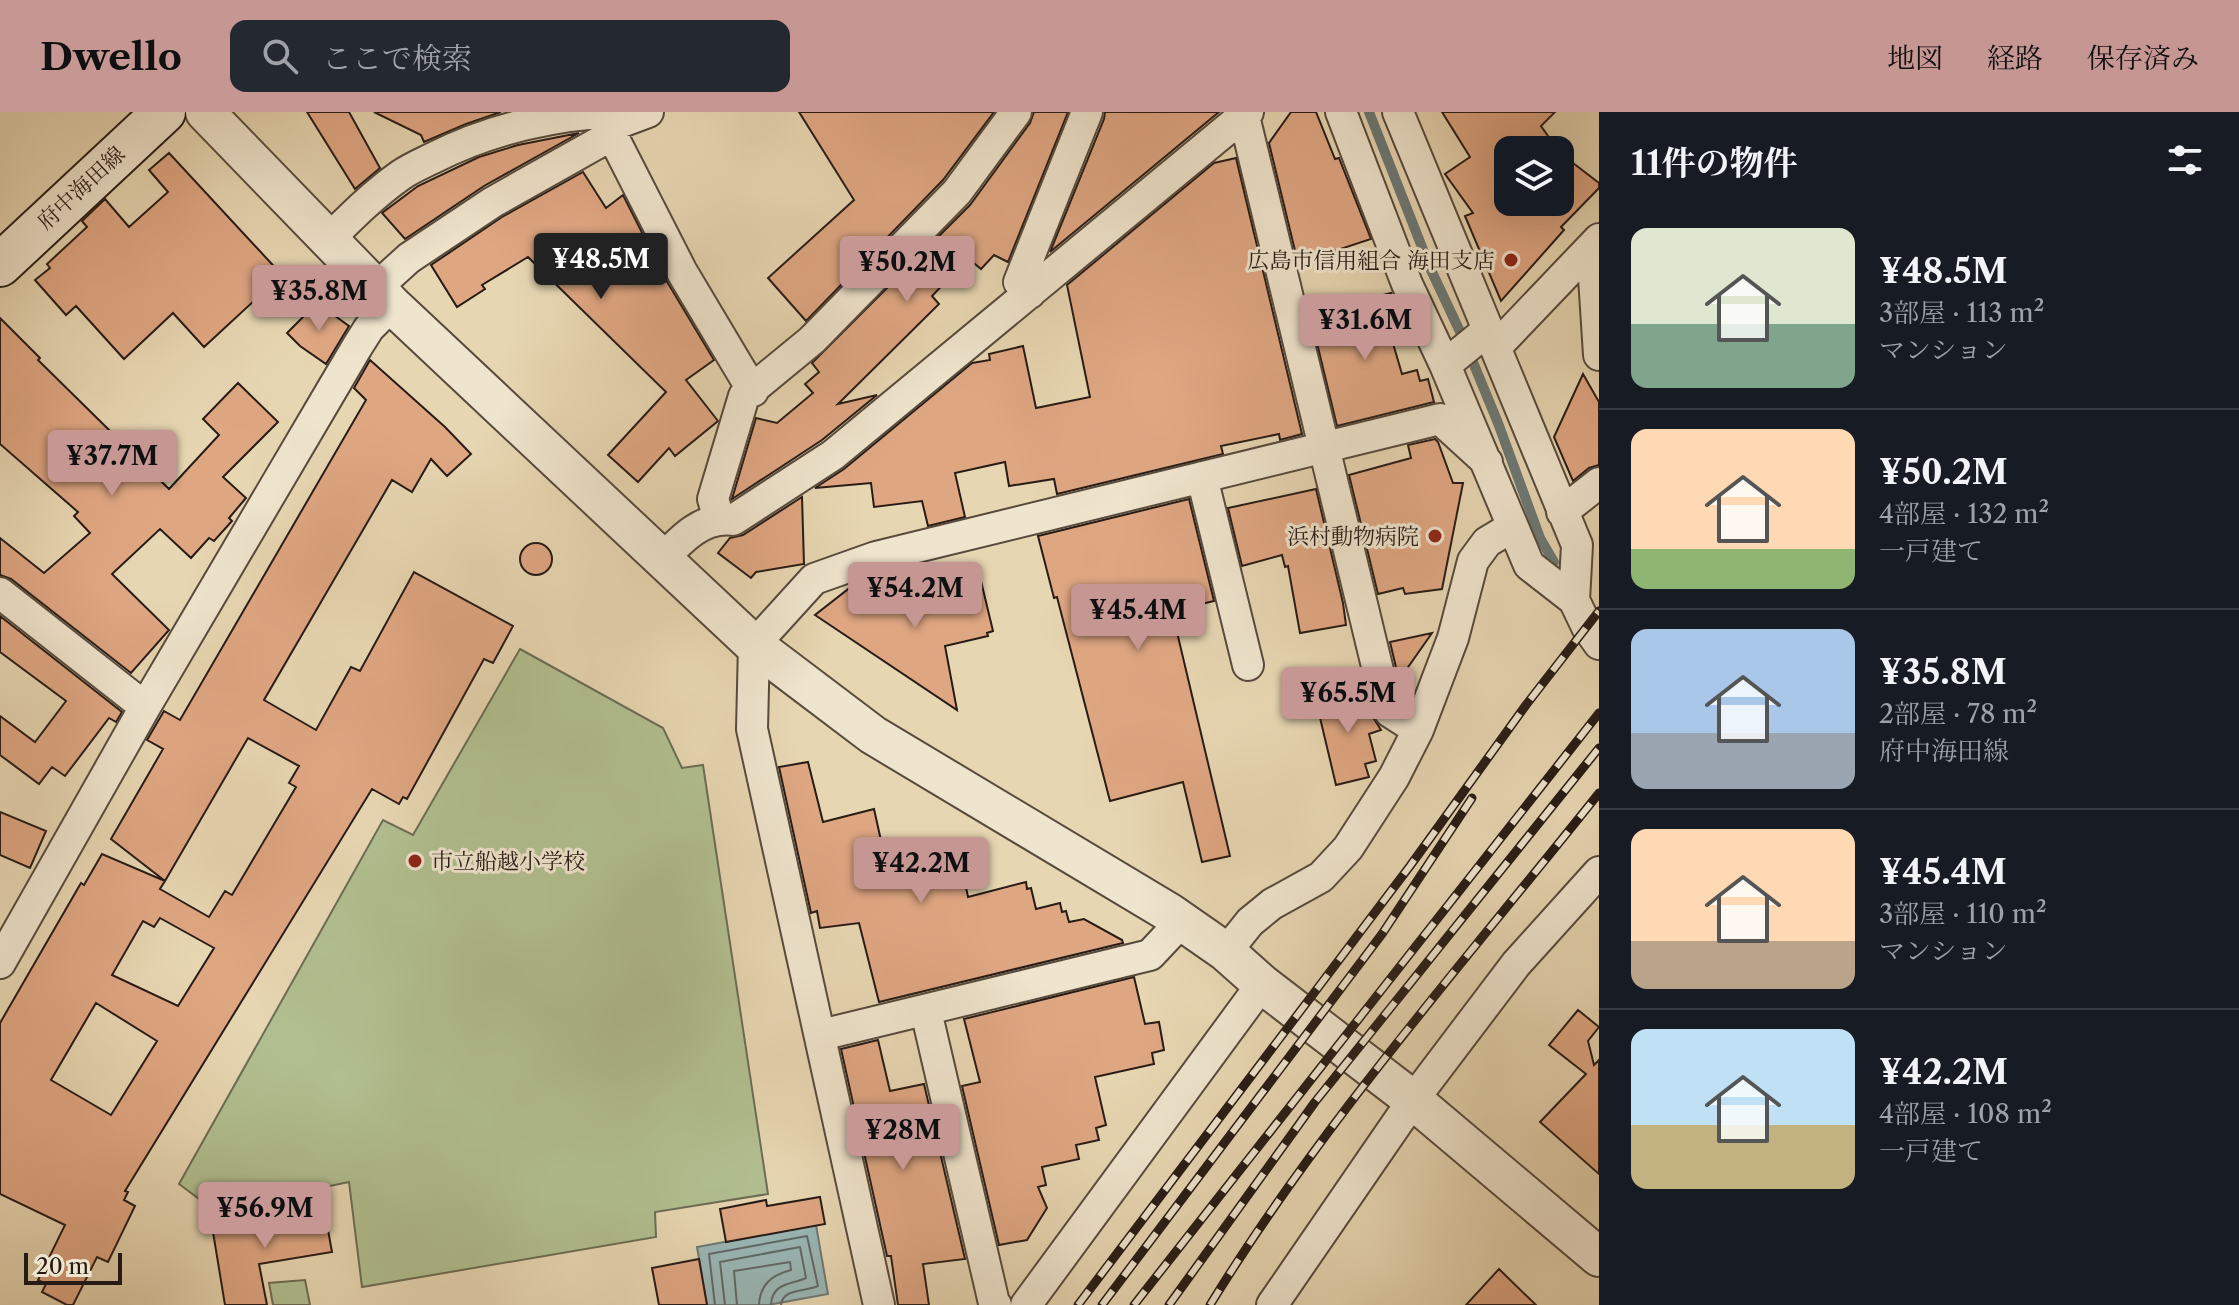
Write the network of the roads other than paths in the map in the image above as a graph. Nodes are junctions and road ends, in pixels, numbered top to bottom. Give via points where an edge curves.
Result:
1 (164, 112) edge
2 (205, 112) edge
3 (648, 112) edge
4 (1016, 112) edge
5 (1087, 112) edge
6 (1341, 112) edge
7 (1398, 112) edge
8 (1246, 114) edge
9 (603, 122) edge
10 (328, 240) junction
11 (1590, 249) edge
12 (0, 265) edge
13 (1030, 293) junction
14 (384, 297) junction
15 (1469, 354) junction
16 (1599, 355) edge
17 (753, 391) junction
18 (1440, 419) junction
19 (1325, 447) junction
20 (1487, 462) junction
21 (1202, 477) junction
22 (1599, 483) edge
23 (1562, 512) junction
24 (719, 518) junction
25 (1512, 527) junction
26 (662, 560) junction
27 (0, 593) edge
28 (1574, 600) junction
29 (1599, 644) edge
30 (754, 645) junction
31 (1248, 665) dead end
32 (145, 707) junction
33 (1418, 730) junction
34 (1599, 872) edge
35 (1182, 921) junction
36 (1226, 952) junction
37 (0, 963) edge
38 (1262, 984) junction
39 (926, 1011) junction
40 (821, 1035) junction
41 (1413, 1100) junction
42 (1599, 1257) edge
43 (879, 1305) edge
44 (996, 1305) edge
45 (1026, 1305) edge
46 (1272, 1305) edge

1 - 12 main road, 府中海田線
2 - 10 street
3 - 9 street
4 - 17 street via 957,192 812,340
5 - 13 street via 1019,282
6 - 15 street via 1407,284
7 - 15 street
8 - 13 street
8 - 19 street
9 - 10 street via 552,117 505,127 447,151 403,173
9 - 14 street via 409,258
9 - 17 street via 682,272
10 - 14 street
11 - 15 street
11 - 16 street
13 - 24 street via 833,455 733,520
14 - 26 street
14 - 32 street
15 - 18 street
15 - 20 street
15 - 23 street
17 - 24 street via 744,396 717,480 713,499
18 - 19 street
18 - 20 street
19 - 21 street
19 - 33 street via 1390,712
20 - 25 street
21 - 30 street via 876,557 814,579
21 - 31 street
22 - 23 street
23 - 28 street via 1577,545
24 - 26 street via 684,536
25 - 28 street via 1529,565
25 - 33 street via 1487,542 1473,561 1453,638
26 - 30 street
27 - 32 street
28 - 29 street
30 - 35 street via 873,735
30 - 40 street via 752,729
32 - 37 street
33 - 36 street via 1348,848 1321,877 1250,922
34 - 41 street via 1516,964
35 - 36 street
35 - 39 street via 1150,955
36 - 38 street
38 - 41 street
38 - 45 street
39 - 40 street
39 - 44 street
40 - 43 street
41 - 42 street
41 - 46 street

